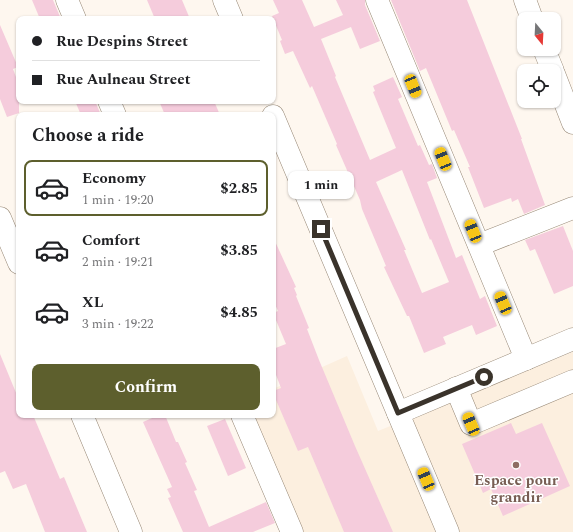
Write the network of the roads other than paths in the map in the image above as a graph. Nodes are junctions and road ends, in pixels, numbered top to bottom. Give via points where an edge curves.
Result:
1 (67, 0) edge
2 (224, 0) edge
3 (377, 0) edge
4 (525, 0) edge
5 (529, 12) edge
6 (74, 16) edge
7 (231, 16) edge
8 (561, 92) edge
9 (276, 122) edge
10 (573, 123) edge
11 (573, 208) edge
12 (0, 218) edge
13 (479, 245) junction
14 (16, 256) edge
15 (573, 339) edge
16 (526, 359) junction
17 (573, 381) edge
18 (456, 388) junction
19 (398, 413) junction
20 (83, 418) edge
21 (243, 418) edge
22 (131, 532) edge
23 (292, 532) edge
24 (448, 532) edge

1 - 6 street
2 - 7 street
3 - 13 street
4 - 5 street
8 - 10 street
9 - 19 street
11 - 13 street
12 - 14 street
13 - 16 street
15 - 16 street
16 - 18 street
17 - 18 street via 471,424
18 - 19 street
19 - 24 street
20 - 22 street
21 - 23 street

